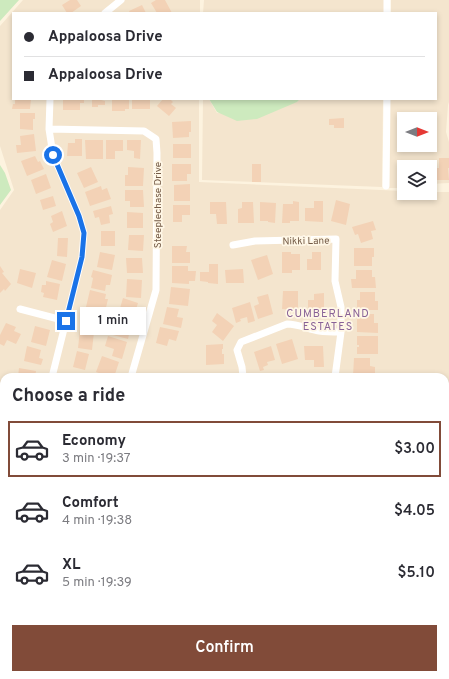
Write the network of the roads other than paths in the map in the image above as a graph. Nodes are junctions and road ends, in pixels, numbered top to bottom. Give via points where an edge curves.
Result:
1 (120, 0) edge
2 (388, 0) edge
3 (106, 12) edge
4 (387, 12) edge
5 (50, 100) edge
6 (386, 100) edge
7 (49, 129) junction
8 (386, 186) dead end
9 (233, 245) dead end
10 (20, 309) dead end
11 (66, 321) junction
12 (341, 332) junction
13 (53, 373) edge
14 (132, 373) edge
15 (243, 373) edge
16 (336, 373) edge

1 - 3 street
2 - 4 street
5 - 7 street
6 - 8 street
7 - 11 street via 53,155 84,233 82,257
7 - 14 street, Steeplechase Drive via 144,130 156,139 156,290
9 - 12 street, Nikki Lane via 255,241 336,240 335,281 341,307
10 - 11 street
11 - 13 street
12 - 15 street via 320,331 287,324 241,342 237,350
12 - 16 street, Nikki Lane

